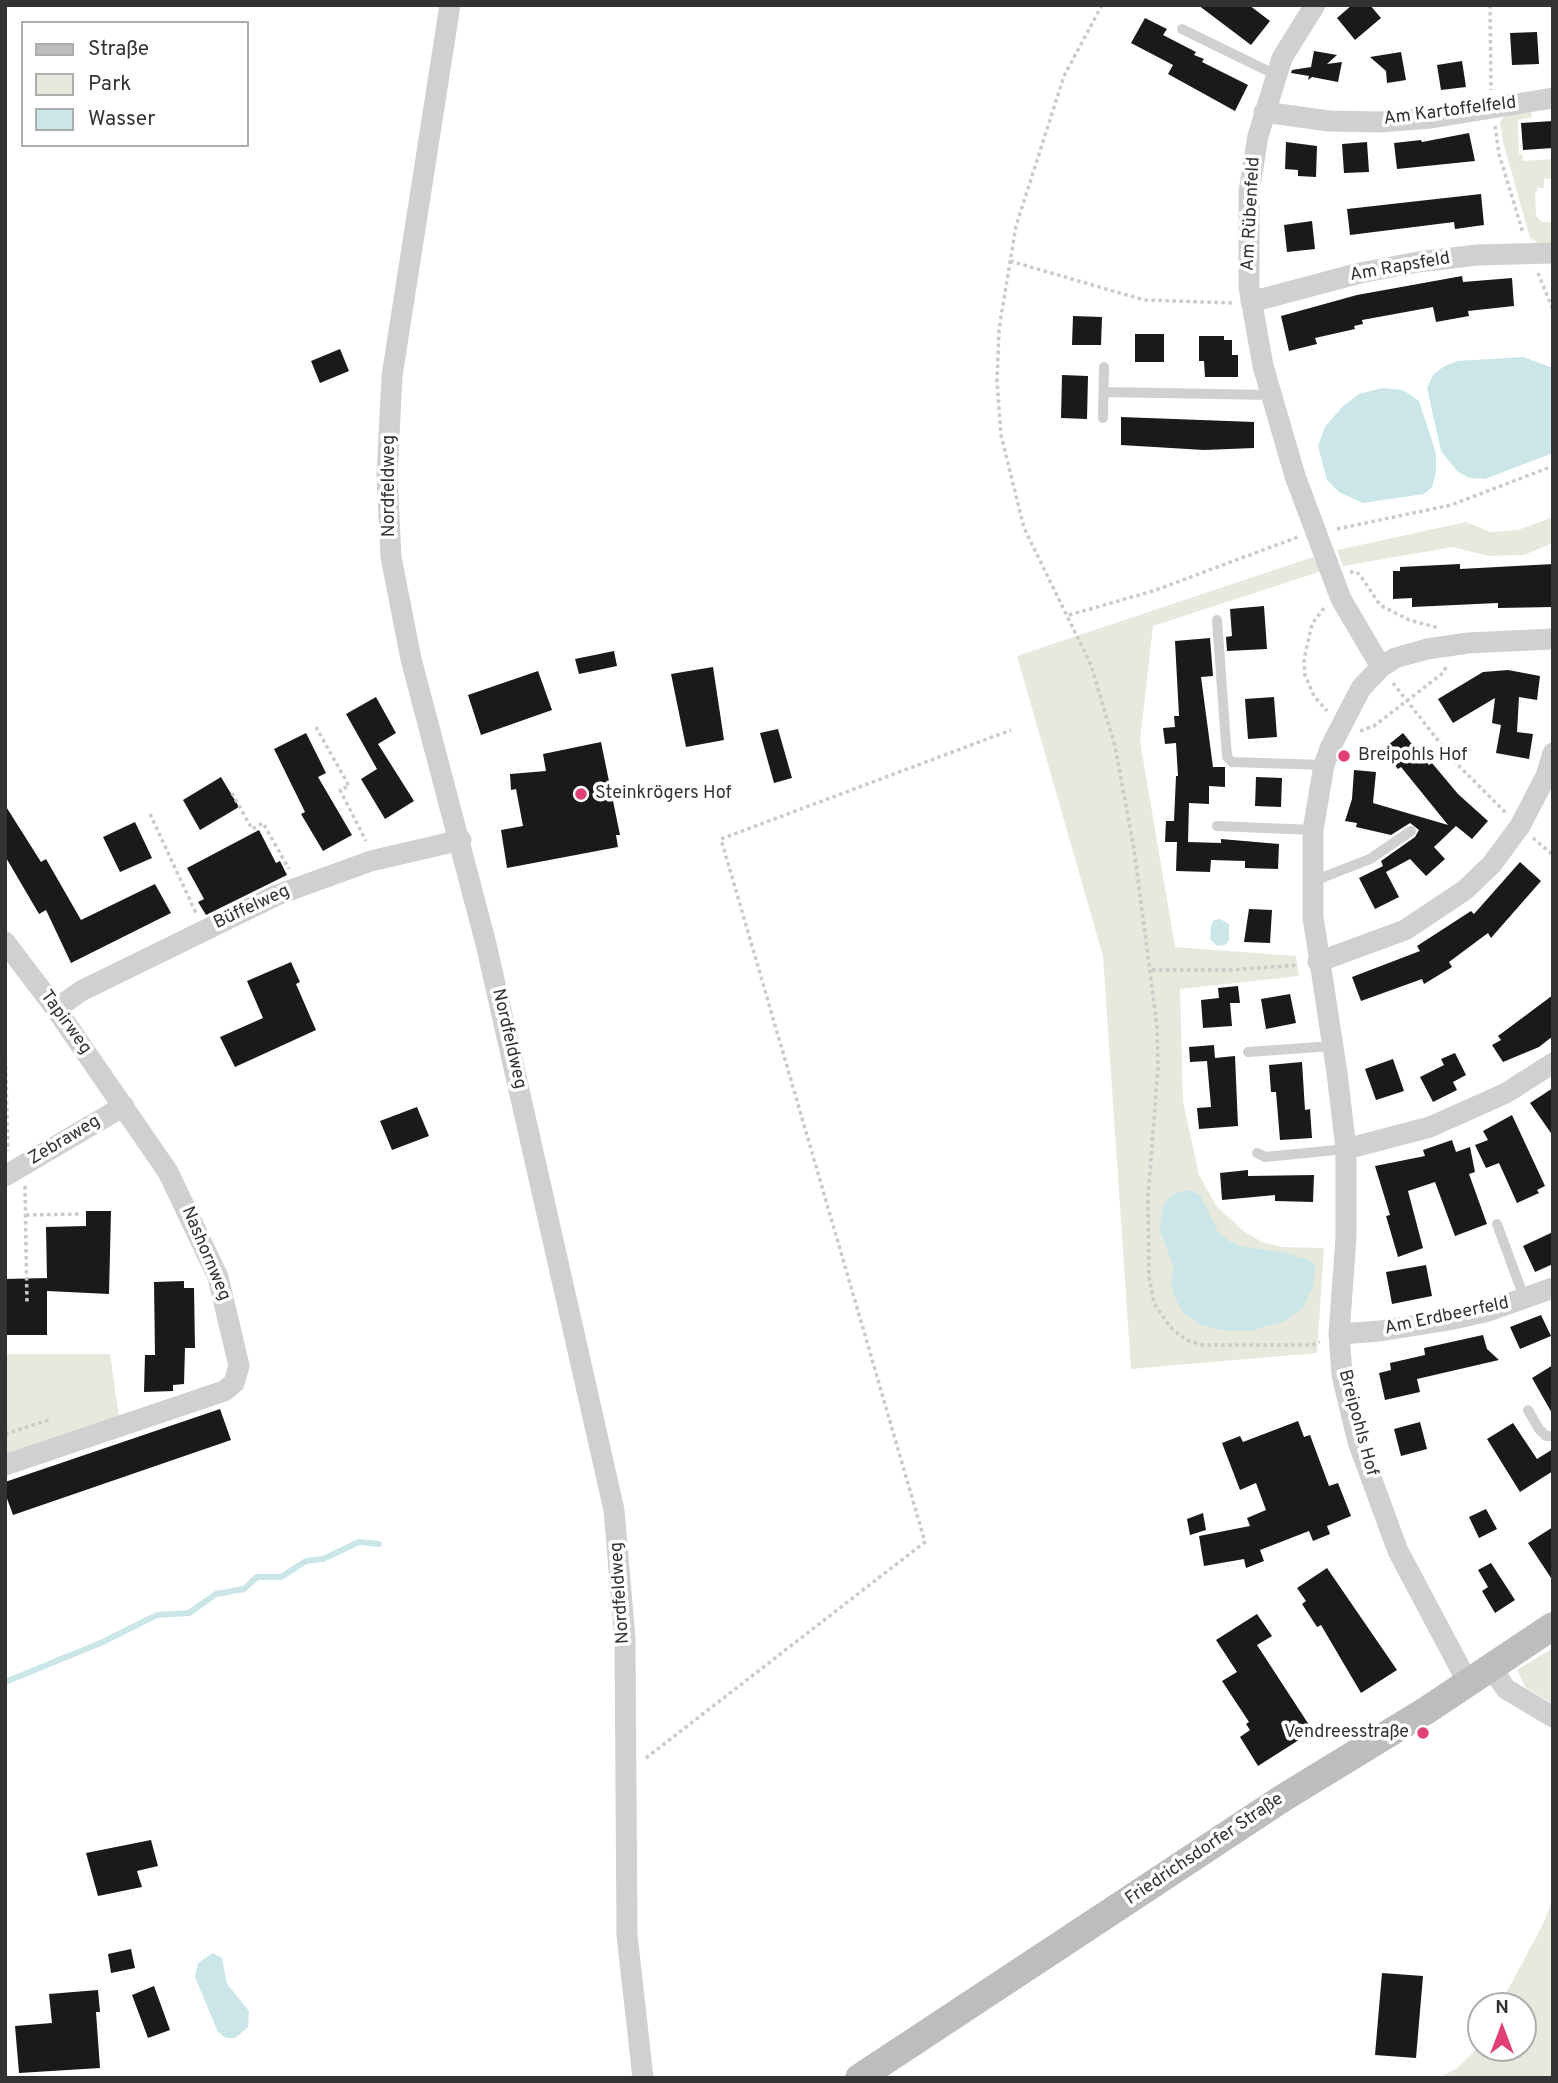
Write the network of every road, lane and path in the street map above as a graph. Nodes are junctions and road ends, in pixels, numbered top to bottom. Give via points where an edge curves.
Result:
1 (450, 5) edge
2 (1102, 5) edge
3 (1315, 5) edge
4 (1490, 5) edge
5 (1182, 29) dead end
6 (1276, 75) junction
7 (1553, 99) edge
8 (1493, 108) junction
9 (1264, 112) junction
10 (1530, 253) junction
11 (1553, 253) edge
12 (1010, 261) junction
13 (1251, 302) junction
14 (1553, 310) edge
15 (1104, 367) dead end
16 (1106, 393) junction
17 (1270, 395) junction
18 (1103, 418) dead end
19 (1217, 620) dead end
20 (1553, 639) edge
21 (1381, 667) junction
22 (316, 727) dead end
23 (1011, 730) dead end
24 (1553, 753) edge
25 (1324, 765) junction
26 (1549, 777) edge
27 (232, 793) dead end
28 (150, 814) dead end
29 (1217, 826) dead end
30 (1520, 826) junction
31 (1313, 830) junction
32 (1412, 831) dead end
33 (461, 840) junction
34 (1553, 855) edge
35 (370, 861) junction
36 (1311, 882) junction
37 (299, 886) junction
38 (204, 930) junction
39 (5, 942) edge
40 (1318, 962) junction
41 (1152, 970) junction
42 (56, 1009) junction
43 (5, 1045) edge
44 (1332, 1046) junction
45 (1248, 1052) dead end
46 (1553, 1063) edge
47 (124, 1106) junction
48 (6, 1124) edge
49 (1346, 1149) junction
50 (1256, 1153) dead end
51 (10, 1173) edge
52 (79, 1214) dead end
53 (26, 1215) junction
54 (1497, 1224) dead end
55 (1553, 1288) edge
56 (1525, 1300) junction
57 (26, 1304) dead end
58 (1339, 1334) junction
59 (1528, 1410) dead end
60 (50, 1420) dead end
61 (5, 1434) edge
62 (1553, 1436) edge
63 (5, 1465) edge
64 (1553, 1626) edge
65 (1478, 1673) junction
66 (1553, 1717) edge
67 (627, 1759) junction
68 (643, 2078) edge
69 (859, 2078) edge

1 - 33 street, Nordfeldweg via 391,376 388,511 397,601
2 - 12 path via 1064,76 1016,226
3 - 6 street, Am Rübenfeld via 1290,42
4 - 8 path
5 - 6 lane
6 - 9 street, Am Rübenfeld
7 - 8 street, Am Kartoffelfeld
8 - 9 street, Am Kartoffelfeld via 1380,122
8 - 10 path via 1502,167
9 - 13 street, Am Rübenfeld via 1249,192
10 - 11 street, Am Rapsfeld
10 - 13 street, Am Rapsfeld via 1418,262
10 - 14 path
12 - 13 path via 1144,300
12 - 41 path via 999,329 1001,435 1024,528 1091,665 1115,746
13 - 17 street, Am Rübenfeld
15 - 16 lane
16 - 17 lane
16 - 18 lane
17 - 21 street, Am Rübenfeld via 1341,598
19 - 25 lane via 1227,757 1232,762
20 - 21 street, Breipohls Hof via 1427,649
21 - 25 street, Breipohls Hof via 1351,704
21 - 30 path via 1455,762
22 - 35 path via 349,786 340,790 363,831
23 - 67 path via 721,839 925,1542 648,1757
24 - 26 street
25 - 31 street, Breipohls Hof
26 - 30 street
27 - 37 path via 252,829 263,822
28 - 38 path
29 - 31 lane
30 - 34 path
30 - 40 street via 1492,863 1438,911 1371,945
31 - 36 street, Breipohls Hof
32 - 36 lane via 1370,859
33 - 35 street, Büffelweg
33 - 67 street, Nordfeldweg via 614,1510 624,1606
35 - 37 street, Büffelweg
36 - 40 street, Breipohls Hof
37 - 38 street, Büffelweg
38 - 42 street, Büffelweg via 80,991
39 - 42 street, Tapirweg
40 - 41 path via 1261,969
40 - 44 street, Breipohls Hof
41 - 58 path via 1158,1068 1148,1252 1154,1303 1161,1318 1186,1340 1203,1345 1312,1345
42 - 47 street, Tapirweg
43 - 48 path
44 - 45 lane
44 - 49 street, Breipohls Hof
46 - 49 street via 1506,1093 1450,1119
47 - 51 street, Zebraweg
47 - 63 street, Nashornweg via 168,1172 210,1256 228,1308 239,1357 237,1376 225,1391
48 - 51 path
49 - 50 lane via 1265,1157
49 - 58 street, Breipohls Hof
51 - 53 path via 25,1186
52 - 53 path
53 - 57 path
54 - 56 lane
55 - 56 street, Am Erdbeerfeld
56 - 58 street, Am Erdbeerfeld via 1414,1327
58 - 65 street, Breipohls Hof via 1350,1411 1378,1499 1414,1584
59 - 62 lane via 1539,1429
60 - 61 path
64 - 65 main road, Friedrichsdorfer Straße
65 - 66 street
65 - 69 main road, Friedrichsdorfer Straße
67 - 68 street, Nordfeldweg via 627,1935

